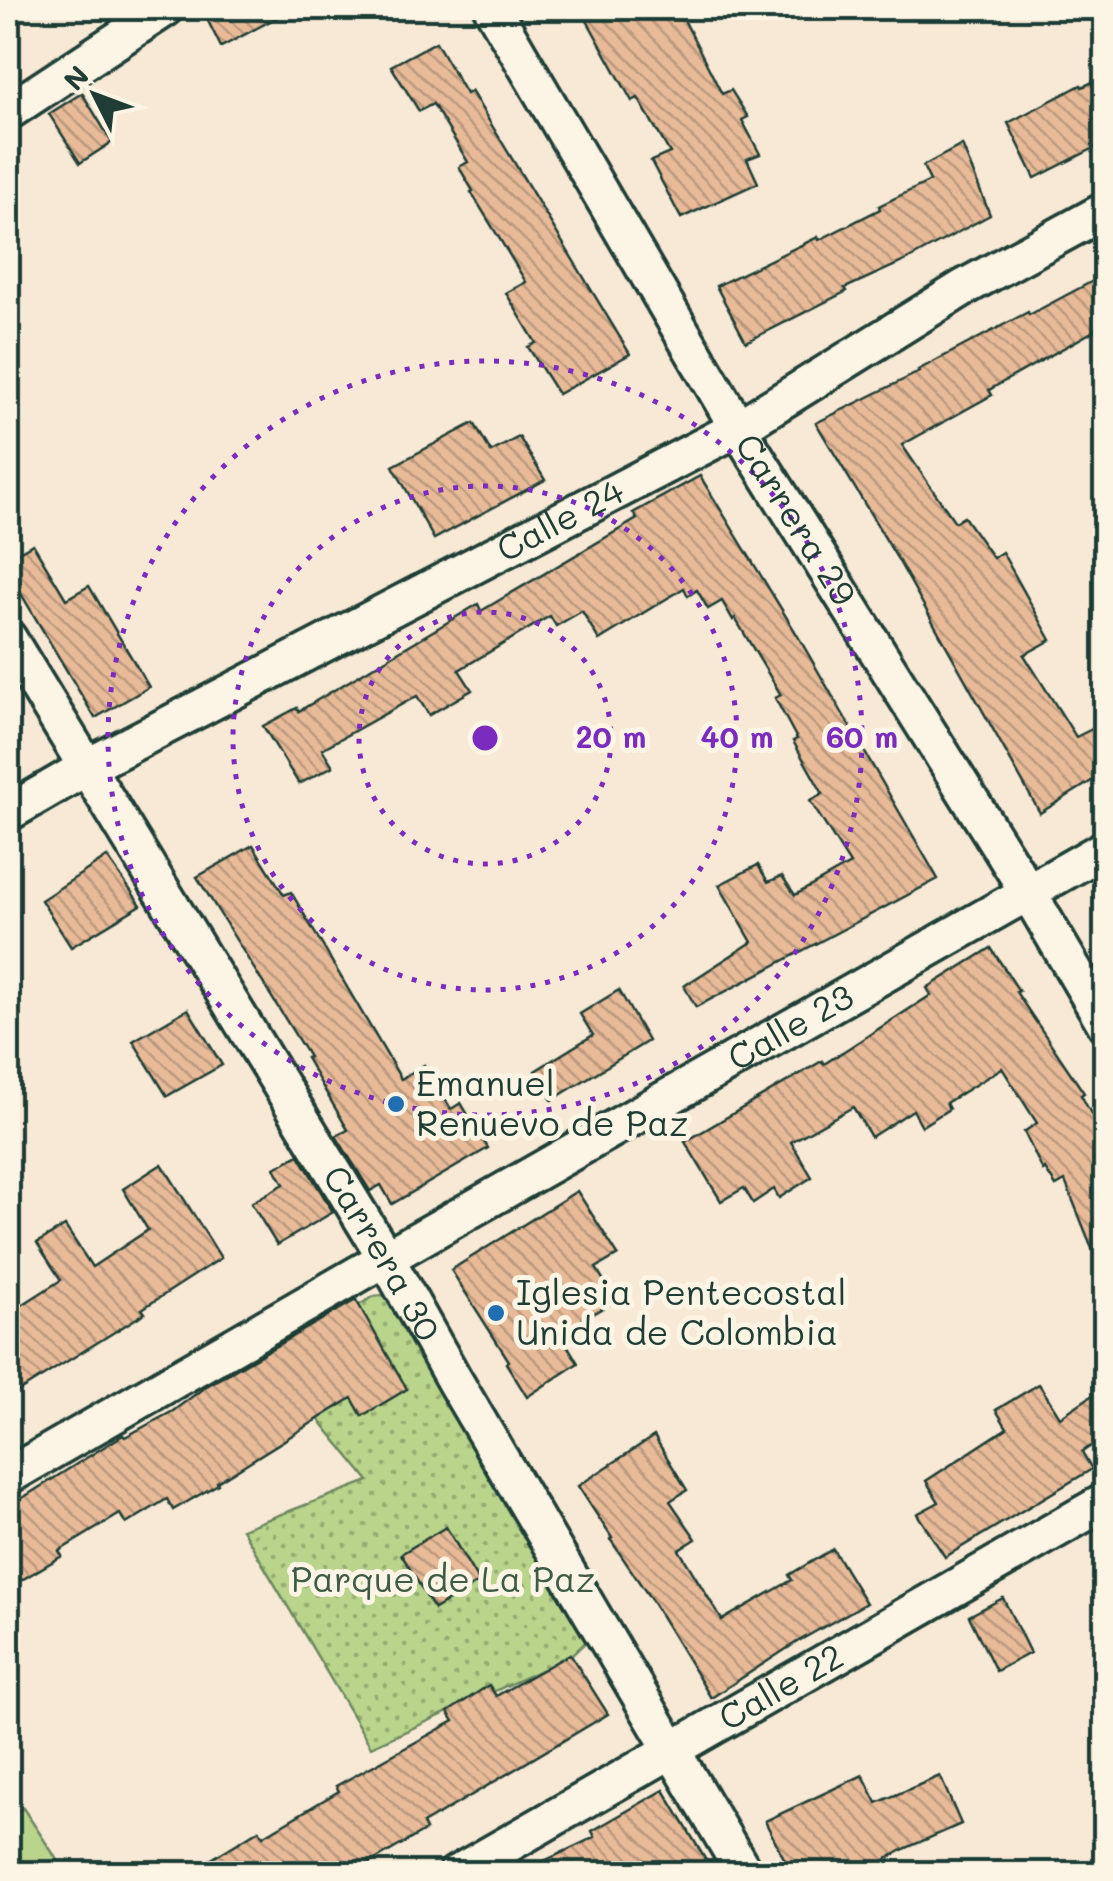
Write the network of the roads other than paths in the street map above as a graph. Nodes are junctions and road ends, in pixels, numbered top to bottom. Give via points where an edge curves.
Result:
1 (166, 8) edge
2 (492, 8) edge
3 (8, 112) edge
4 (1106, 210) edge
5 (738, 428) junction
6 (8, 638) edge
7 (87, 767) junction
8 (8, 813) edge
9 (1106, 848) edge
10 (1028, 892) junction
11 (1106, 1025) edge
12 (386, 1258) junction
13 (8, 1476) edge
14 (1106, 1501) edge
15 (672, 1751) junction
16 (456, 1874) edge
17 (745, 1874) edge

1 - 3 street
2 - 5 street, Carrera 29
4 - 5 street, Calle 24 via 963,288
5 - 7 street, Calle 24
5 - 10 street, Carrera 29
6 - 7 street, Carrera 30
7 - 8 street, Calle 24
7 - 12 street, Carrera 30
9 - 10 street, Calle 23
10 - 11 street, Carrera 29
10 - 12 street, Calle 23
12 - 13 street, Calle 23
12 - 15 street, Carrera 30
14 - 15 street, Calle 22
15 - 16 street, Calle 22
15 - 17 street, Carrera 30

